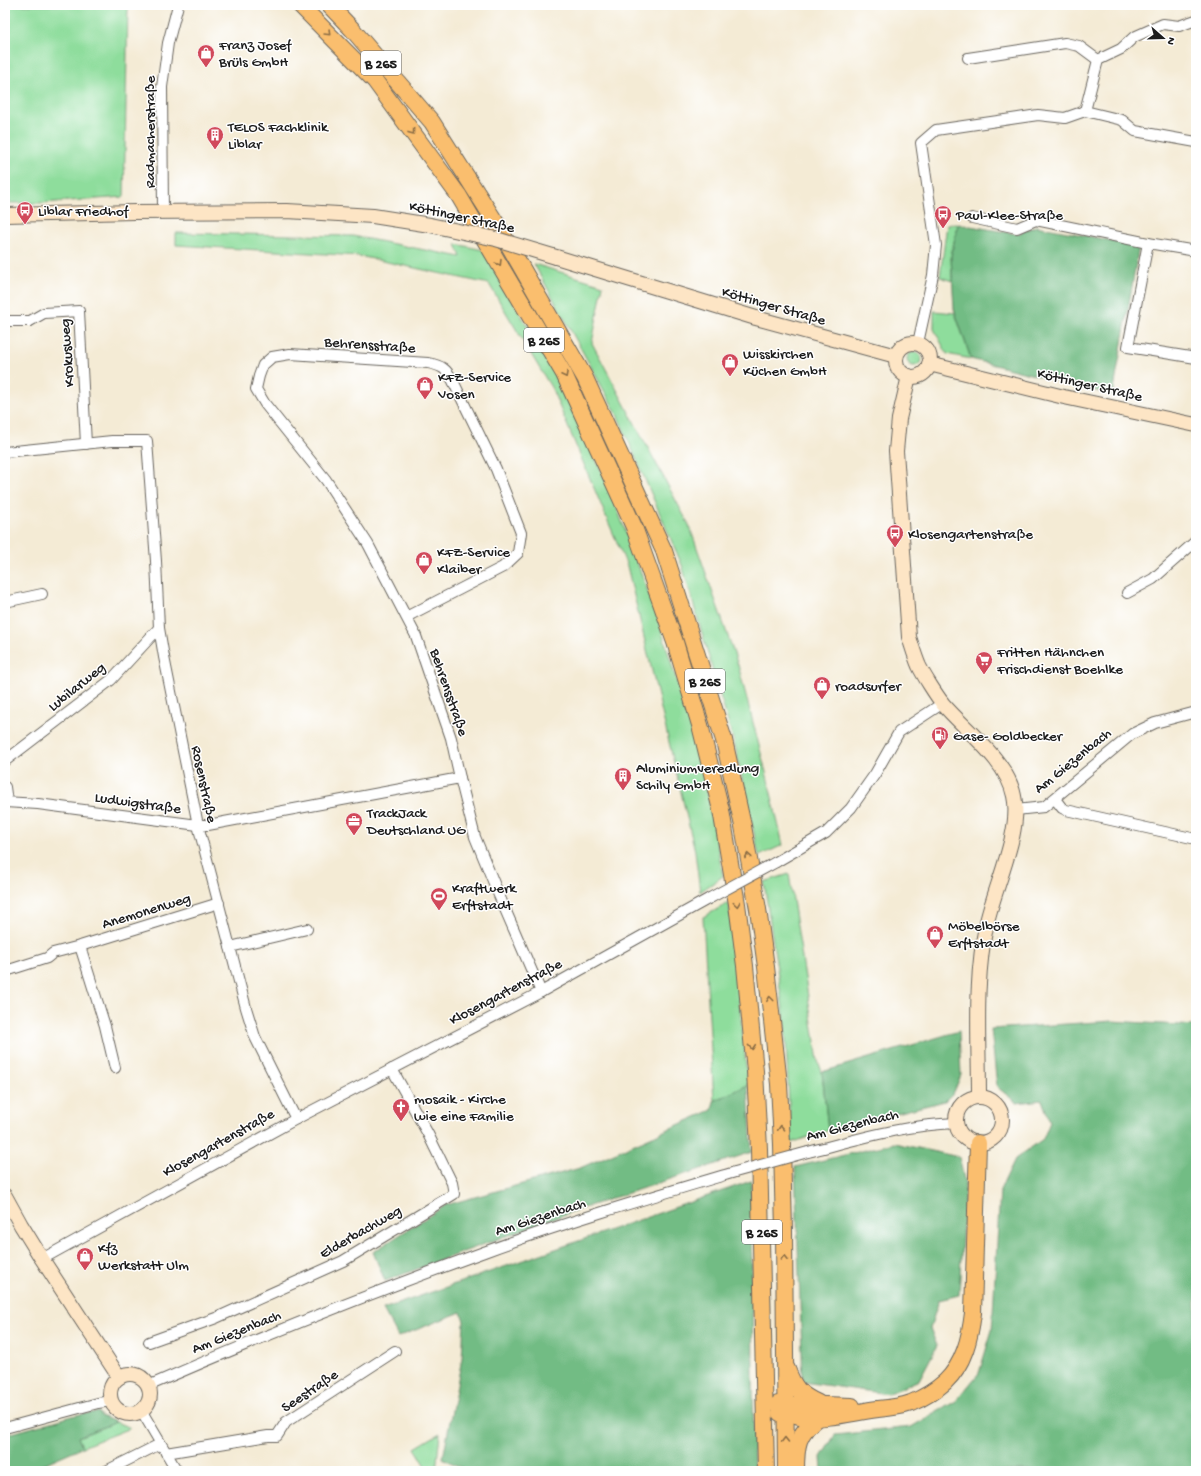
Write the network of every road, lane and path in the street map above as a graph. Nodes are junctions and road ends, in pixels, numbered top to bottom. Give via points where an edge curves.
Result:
1 (178, 5) edge
2 (300, 5) edge
3 (329, 5) edge
4 (1196, 20) edge
5 (968, 58) dead end
6 (1098, 60) junction
7 (1085, 111) junction
8 (1196, 142) edge
9 (163, 212) junction
10 (5, 215) edge
11 (972, 218) dead end
12 (1148, 243) junction
13 (1196, 251) edge
14 (5, 321) edge
15 (918, 343) junction
16 (896, 356) junction
17 (1196, 358) edge
18 (929, 364) junction
19 (909, 376) junction
20 (1196, 425) edge
21 (86, 444) junction
22 (5, 452) edge
23 (1196, 541) edge
24 (1127, 592) dead end
25 (42, 594) dead end
26 (5, 602) edge
27 (406, 617) junction
28 (159, 628) junction
29 (942, 703) junction
30 (1196, 712) edge
31 (5, 761) edge
32 (460, 778) junction
33 (5, 787) edge
34 (1055, 799) junction
35 (6, 802) edge
36 (1016, 810) junction
37 (198, 826) junction
38 (1196, 839) edge
39 (219, 903) junction
40 (306, 929) dead end
41 (80, 946) junction
42 (230, 947) junction
43 (9, 970) dead end
44 (541, 992) junction
45 (115, 1068) dead end
46 (392, 1069) junction
47 (755, 1071) junction
48 (979, 1097) junction
49 (296, 1119) junction
50 (956, 1123) junction
51 (978, 1143) junction
52 (5, 1196) edge
53 (42, 1259) junction
54 (149, 1342) dead end
55 (395, 1351) dead end
56 (784, 1362) junction
57 (118, 1377) junction
58 (148, 1386) junction
59 (111, 1401) junction
60 (785, 1409) junction
61 (141, 1410) junction
62 (819, 1411) junction
63 (5, 1428) edge
64 (160, 1444) junction
65 (166, 1453) junction
66 (106, 1471) edge
67 (177, 1471) edge
68 (766, 1471) edge
69 (773, 1471) edge
70 (786, 1471) edge
71 (796, 1471) edge

1 - 9 street, Radmacherstraße via 168,43 162,87
2 -> 47 main road, B 265 via 375,81 459,196 564,374 634,527 690,690 716,786 737,904
56 -> 3 main road, B 265 via 782,1144 778,1076 766,967 743,826 724,740 664,551 585,378 496,222 432,122
4 - 6 street via 1179,26 1163,24
5 - 6 street via 1065,43 1079,46
6 - 7 street
7 - 8 street via 1122,120 1135,130
7 - 15 street via 1065,118 1038,116 936,130 921,143 936,245 933,275
9 - 10 main road, Köttinger Straße
9 - 16 main road, Köttinger Straße, bridge via 287,211 373,216 430,225 496,239 756,318
11 - 12 street via 1017,228 1036,220
12 - 13 street
12 - 17 street via 1128,347
14 - 21 street, Krokusweg via 30,321 44,313 79,311
15 - 16 main road via 904,345
15 - 18 main road via 928,351
16 - 19 main road via 898,369
18 - 19 main road via 922,374 916,377
18 - 20 main road, Köttinger Straße via 1064,397
19 - 29 main road via 899,418 896,451 909,637 919,666
21 - 22 street
21 - 28 street, Rosenstraße via 147,441
23 - 24 street via 1153,579
25 - 26 street
27 - 27 street, Behrensstraße via 368,544 326,480 264,404 256,388 263,366 272,357 290,354 428,363 440,366 448,372 453,381 496,469 521,533 518,553 503,567
27 - 32 street, Behrensstraße via 416,636 451,738
28 - 31 street, Lubilarweg via 111,680
28 - 37 street, Rosenstraße
29 - 36 main road via 996,759 1009,780
29 - 44 street, Klosengartenstraße, bridge via 898,732 875,774 851,808 826,833
30 - 34 street, Am Giezenbach via 1155,723 1132,734
32 - 37 street, Ludwigstraße
32 - 44 street, Behrensstraße via 475,837
33 - 35 street
34 - 36 street, Am Giezenbach via 1044,807
34 - 38 street via 1066,810
35 - 37 street, Ludwigstraße
36 - 48 main road via 1013,834 987,922 980,973
37 - 39 street, Rosenstraße
39 - 41 street, Anemonenweg
39 - 42 street, Rosenstraße
40 - 42 street
41 - 43 street, Anemonenweg via 53,953 47,958
41 - 45 street
42 - 49 street, Rosenstraße via 255,1037
44 - 46 street, Klosengartenstraße
46 - 49 street, Klosengartenstraße
46 - 54 street, Elderbachweg via 428,1134 452,1184 454,1194 343,1261 216,1318
47 - 60 main road via 762,1096 772,1204 775,1395 777,1402
47 - 68 main road, B 265 via 761,1195
48 - 50 main road via 969,1099 961,1105
48 - 51 main road via 994,1102 999,1108 1002,1121 995,1136
49 - 53 street, Klosengartenstraße
50 - 51 main road via 964,1137 970,1142
50 - 58 street, Am Giezenbach, bridge via 900,1129 808,1152 643,1200 485,1252 337,1308
51 - 62 main road, B 265 via 973,1313 969,1340 950,1376 930,1393 901,1406 877,1409 860,1406
52 - 53 main road
53 - 57 main road
55 - 65 street, Seestraße via 286,1422 277,1436
56 - 60 main road, B 265
56 - 62 main road, B 265 via 796,1388
57 - 58 main road via 135,1375
57 - 59 main road via 111,1388
58 - 61 main road via 149,1397
59 - 61 main road via 115,1407 126,1413
59 - 63 street
60 - 62 main road via 798,1404
60 - 69 main road via 774,1422
70 -> 60 main road, B 265
61 - 64 street
62 - 71 main road via 798,1441
64 - 65 street
64 - 66 street
65 - 67 street

